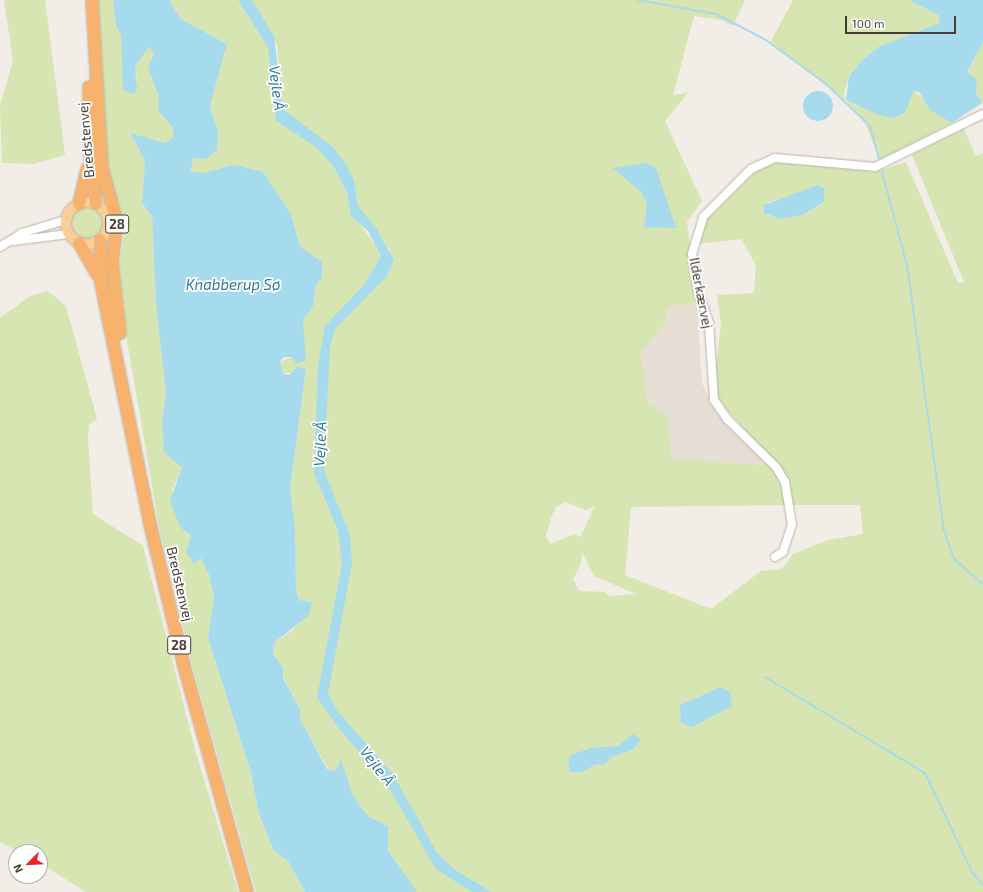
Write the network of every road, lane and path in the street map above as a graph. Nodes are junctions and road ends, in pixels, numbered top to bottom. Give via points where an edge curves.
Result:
1 (87, 0) edge
2 (92, 0) edge
3 (983, 114) edge
4 (90, 152) junction
5 (79, 204) junction
6 (96, 204) junction
7 (66, 220) junction
8 (68, 234) junction
9 (100, 240) junction
10 (10, 241) junction
11 (79, 243) junction
12 (0, 247) edge
13 (101, 283) junction
14 (126, 395) junction
15 (775, 558) dead end
16 (247, 892) edge

1 - 4 highway, Bredstenvej / 28
2 - 14 highway, Bredstenvej / 28 via 103,175 117,223 112,270
3 - 15 street, Ilderkærvej via 875,167 775,158 751,169 703,217 692,254 698,292 709,323 714,400 776,467 785,482 792,525 783,552
4 - 5 highway, Bredstenvej / 28
4 - 6 highway, Bredstenvej / 28
5 - 6 main road, 28
5 - 7 main road, 28
6 - 9 main road, 28 via 107,219 107,228
7 - 8 main road
7 - 10 street via 22,233
8 - 10 street
8 - 11 main road, 28
9 - 11 main road, 28
9 - 13 highway, Bredstenvej / 28
10 - 12 street
11 - 13 highway, Bredstenvej / 28
13 - 14 highway, Bredstenvej / 28
14 - 16 highway, Bredstenvej / 28 via 150,524 184,666

